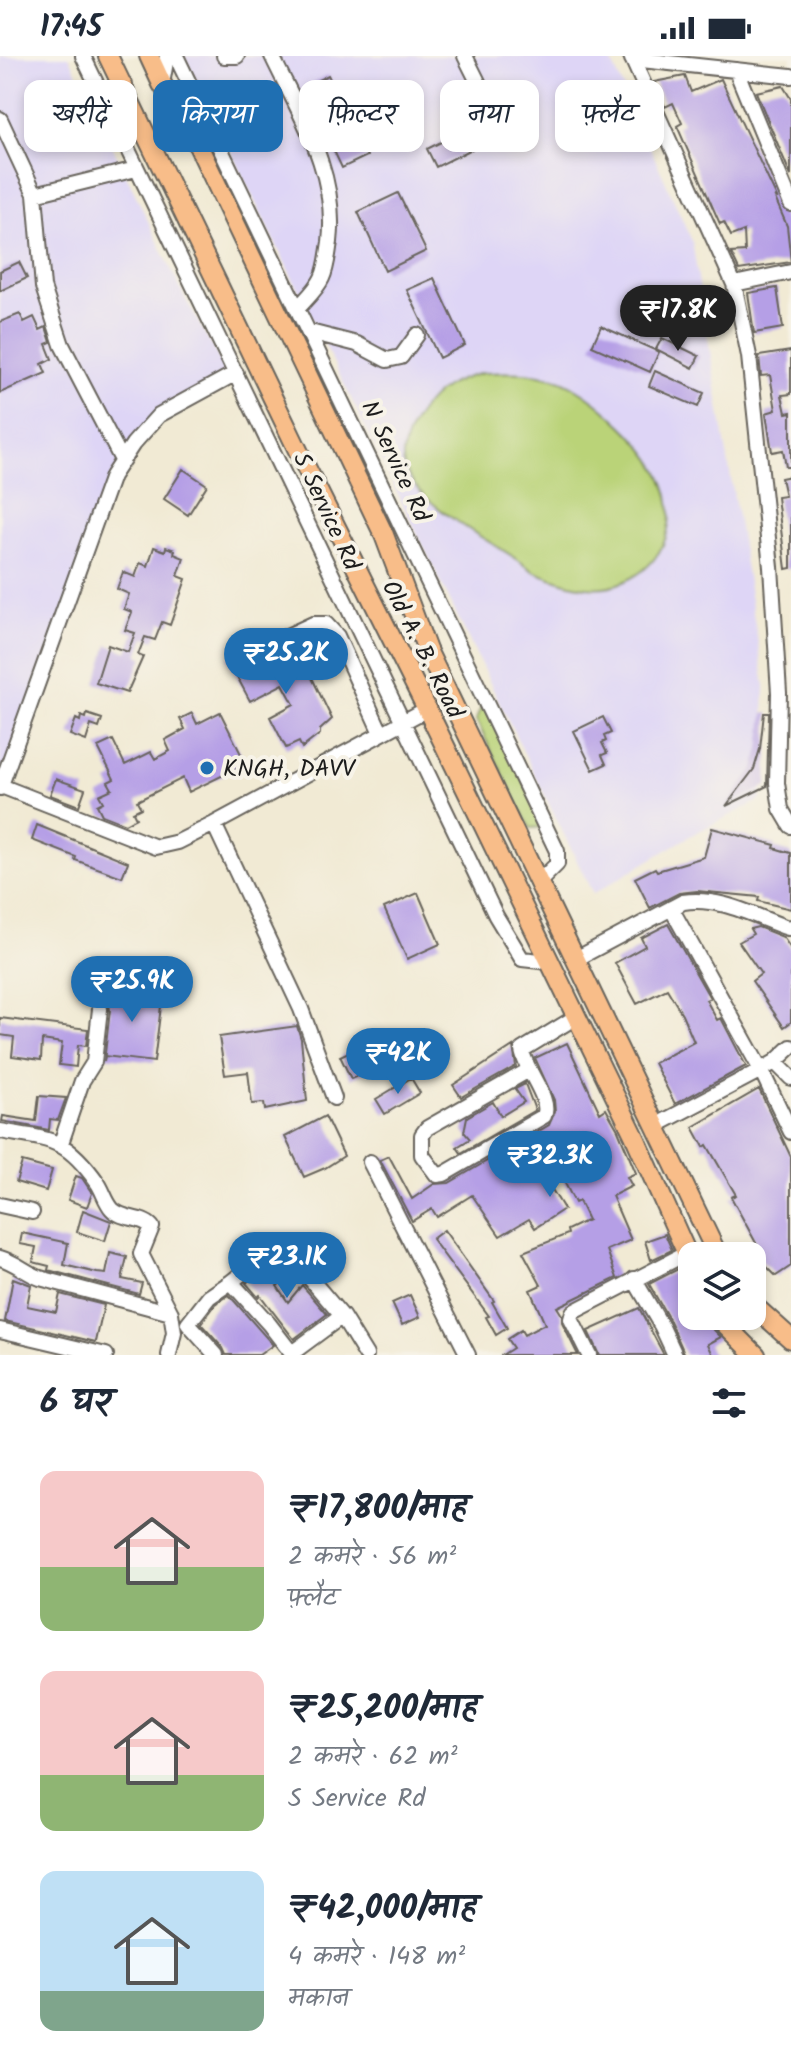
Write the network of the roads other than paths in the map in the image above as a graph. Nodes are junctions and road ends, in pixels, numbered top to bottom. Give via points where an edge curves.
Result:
1 (83, 56) edge
2 (108, 56) edge
3 (149, 56) edge
4 (167, 56) edge
5 (176, 56) edge
6 (224, 56) edge
7 (237, 56) edge
8 (272, 56) edge
9 (465, 56) edge
10 (631, 57) edge
11 (736, 70) junction
12 (791, 76) edge
13 (94, 80) edge
14 (120, 80) edge
15 (160, 80) edge
16 (163, 80) edge
17 (477, 80) edge
18 (137, 114) edge
19 (0, 120) edge
20 (128, 152) edge
21 (201, 152) edge
22 (136, 169) junction
23 (35, 194) junction
24 (791, 204) edge
25 (791, 272) edge
26 (734, 284) junction
27 (298, 308) junction
28 (310, 332) junction
29 (417, 335) dead end
30 (236, 373) junction
31 (122, 460) junction
32 (272, 643) dead end
33 (784, 666) edge
34 (427, 709) junction
35 (402, 722) junction
36 (381, 733) junction
37 (0, 787) edge
38 (786, 809) edge
39 (214, 824) junction
40 (791, 826) edge
41 (539, 882) junction
42 (671, 908) junction
43 (790, 930) edge
44 (576, 959) junction
45 (549, 962) junction
46 (100, 1009) dead end
47 (576, 1017) junction
48 (791, 1047) edge
49 (775, 1062) junction
50 (529, 1070) junction
51 (761, 1070) junction
52 (791, 1078) edge
53 (334, 1098) dead end
54 (655, 1126) junction
55 (0, 1131) edge
56 (791, 1132) edge
57 (61, 1143) junction
58 (370, 1162) dead end
59 (0, 1205) edge
60 (32, 1212) dead end
61 (681, 1242) edge
62 (711, 1242) edge
63 (0, 1258) edge
64 (678, 1263) edge
65 (634, 1279) junction
66 (231, 1282) junction
67 (171, 1313) junction
68 (342, 1316) junction
69 (766, 1317) edge
70 (0, 1330) edge
71 (731, 1330) edge
72 (791, 1339) edge
73 (292, 1354) edge
74 (106, 1355) edge
75 (169, 1355) edge
76 (216, 1355) edge
77 (366, 1355) edge
78 (468, 1355) edge
79 (589, 1355) edge
80 (675, 1355) edge
81 (756, 1355) edge

1 - 13 street, S Service Rd
2 - 14 main road, Old A. B. Road
3 - 15 main road, Old A. B. Road
4 - 16 street
5 - 27 street, N Service Rd
6 - 7 street
8 - 27 street via 323,164 333,216 322,279
9 - 17 street
10 - 11 street
10 - 26 street
11 - 12 street
11 - 24 street
18 - 34 main road, Old A. B. Road
19 - 23 street
20 - 22 street, S Service Rd
21 - 41 main road, Old A. B. Road via 384,535 427,650
22 - 23 street
22 - 30 street, S Service Rd
23 - 31 street via 43,287 62,345
25 - 26 street
26 - 33 street via 749,356
27 - 28 street, N Service Rd
28 - 29 street via 357,344 387,360 401,357
28 - 41 street, N Service Rd via 557,851 557,864
30 - 31 street via 159,415
30 - 35 street, S Service Rd
31 - 37 street
32 - 36 street via 313,624 326,624 337,636
33 - 38 street via 777,783
34 - 35 street
34 - 45 main road, Old A. B. Road
35 - 36 street
35 - 45 street, S Service Rd via 522,959
36 - 39 street
37 - 39 street via 156,847
38 - 40 street
39 - 53 street via 301,1009
41 - 44 main road, Old A. B. Road
42 - 43 street via 712,901
42 - 44 street
42 - 51 street
44 - 54 main road, Old A. B. Road
45 - 47 main road, Old A. B. Road
46 - 57 street via 94,1062
47 - 50 street via 522,1050
47 - 61 main road, Old A. B. Road
48 - 49 street
49 - 51 street
49 - 52 street
50 - 50 street via 427,1128 422,1155 437,1175 544,1116 546,1105
51 - 54 street
51 - 56 street
54 - 62 main road, Old A. B. Road
55 - 57 street
57 - 67 street via 91,1174 111,1209 152,1227 141,1254
58 - 78 street
59 - 60 street
63 - 67 street via 40,1278
64 - 65 street
65 - 79 street via 570,1316
65 - 80 street
66 - 68 street via 268,1250 284,1248
66 - 73 street
66 - 76 street via 209,1297 188,1324
67 - 75 street
68 - 73 street
68 - 77 street
69 - 72 main road
70 - 74 street
71 - 81 main road

